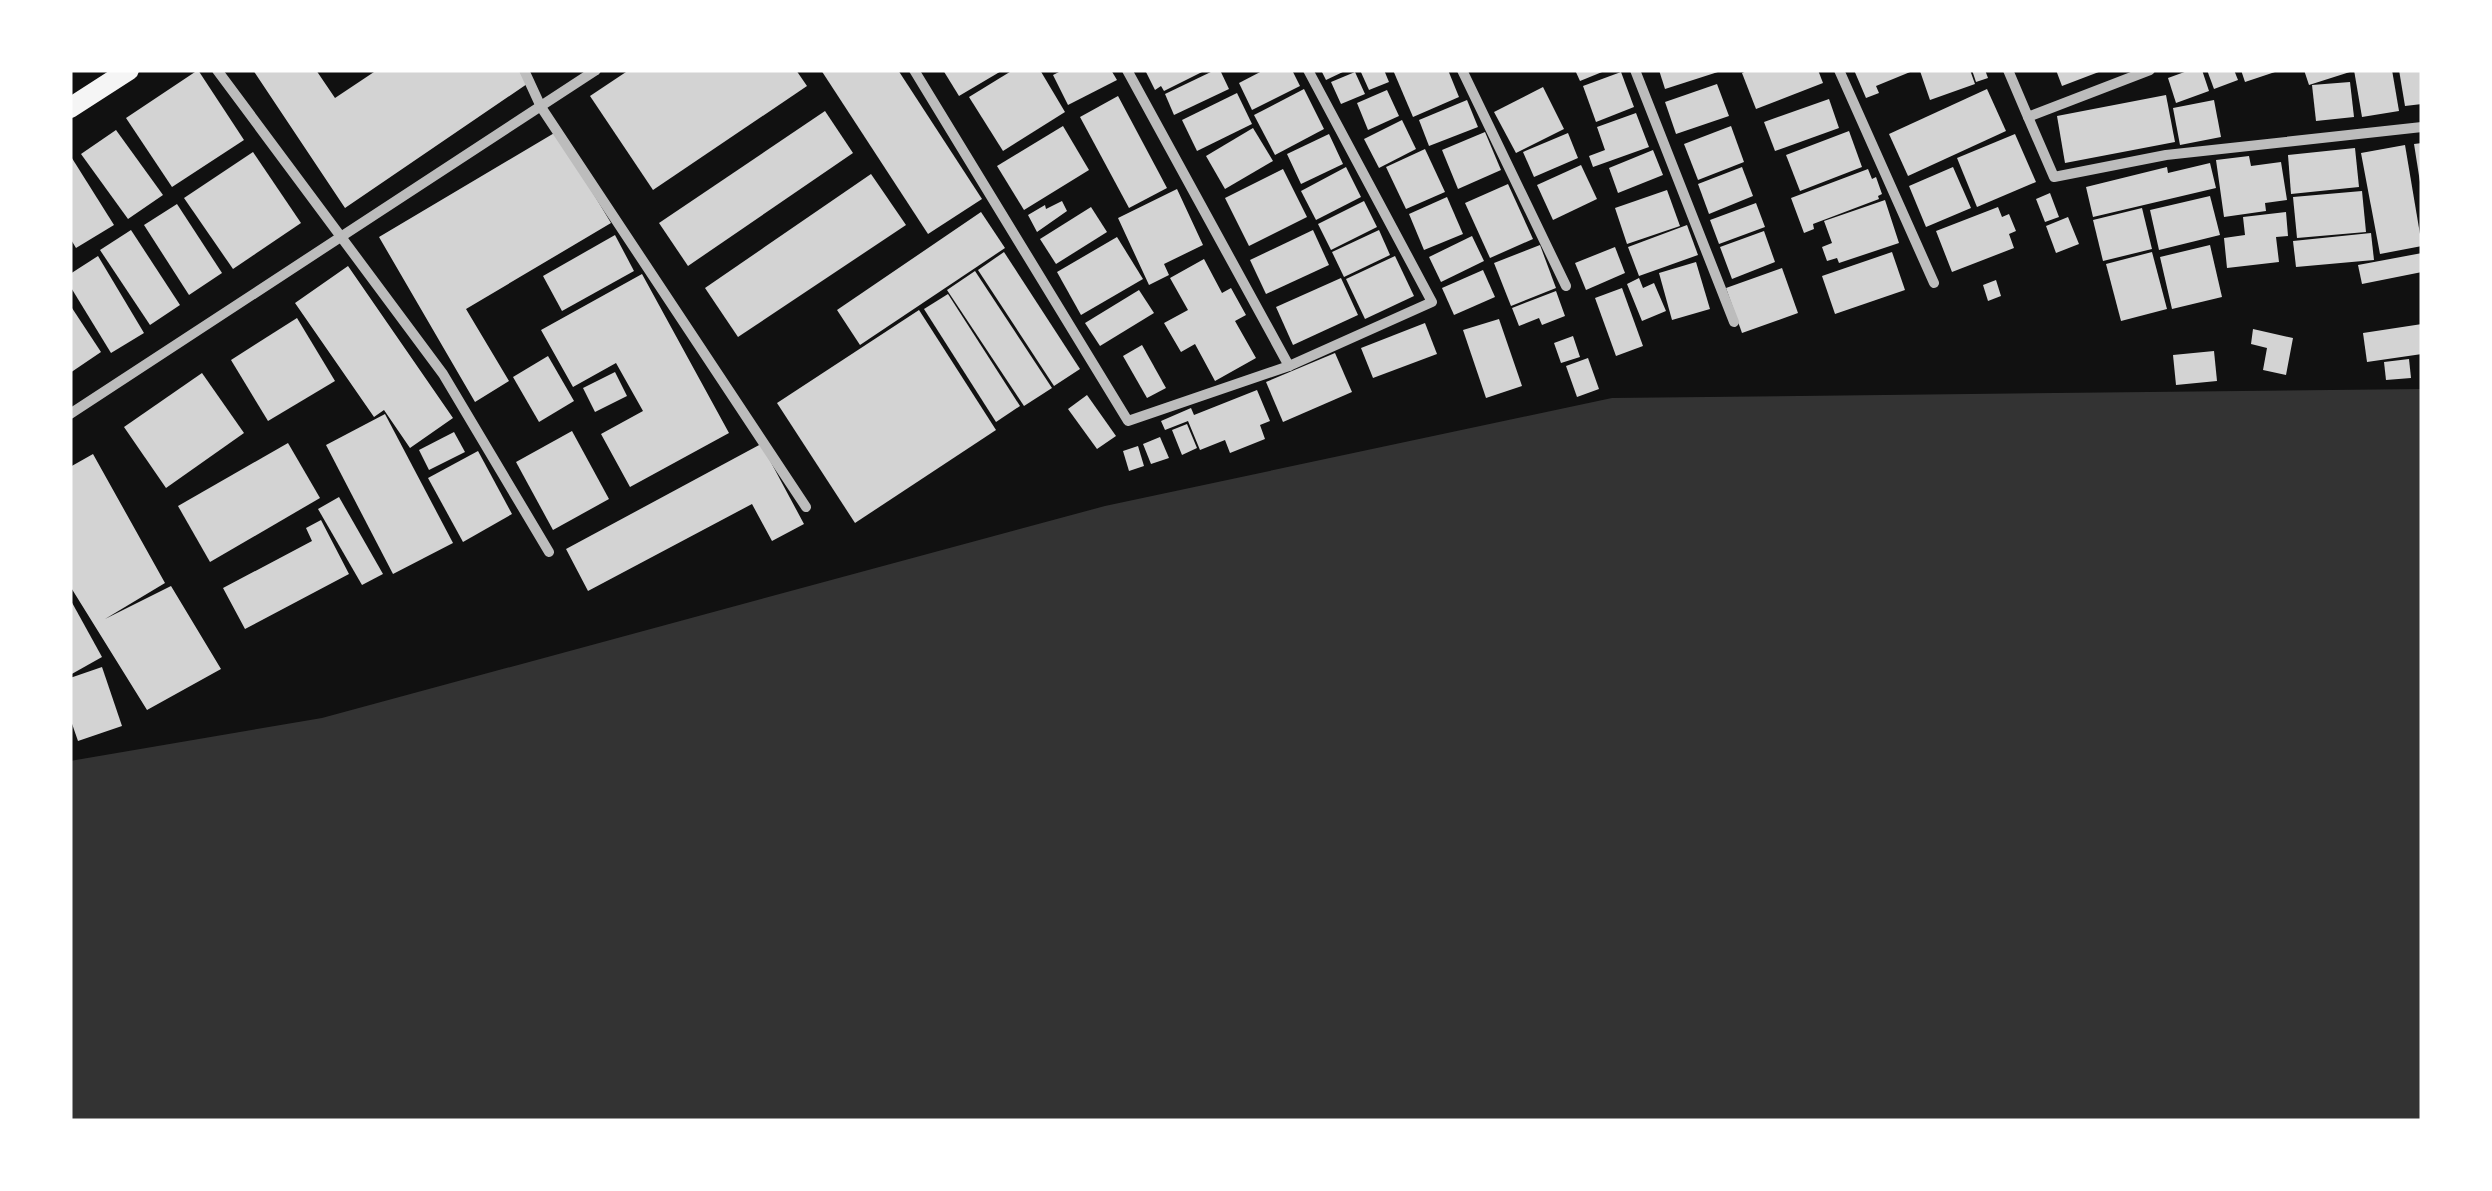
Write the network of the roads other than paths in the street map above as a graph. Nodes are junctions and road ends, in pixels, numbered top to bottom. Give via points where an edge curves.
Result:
1 (129, 70) edge
2 (217, 70) edge
3 (524, 70) edge
4 (596, 70) edge
5 (914, 70) edge
6 (1127, 70) edge
7 (1308, 70) edge
8 (1462, 70) edge
9 (1635, 70) edge
10 (1838, 70) edge
11 (2008, 70) edge
12 (2150, 70) edge
13 (542, 107) junction
14 (70, 108) edge
15 (2028, 118) junction
16 (2422, 127) edge
17 (342, 235) junction
18 (1934, 283) dead end
19 (1566, 286) dead end
20 (1734, 322) dead end
21 (1289, 366) junction
22 (70, 414) edge
23 (806, 507) dead end
24 (549, 552) dead end

1 - 14 main road
2 - 17 street
3 - 13 street
4 - 13 street
5 - 21 street via 1128,421
6 - 21 street
7 - 21 street via 1432,302
8 - 19 street
9 - 20 street
10 - 18 street
11 - 15 street
12 - 15 street
13 - 17 street
13 - 23 street
15 - 16 street via 2054,177 2166,155
17 - 22 street
17 - 24 street via 444,374

